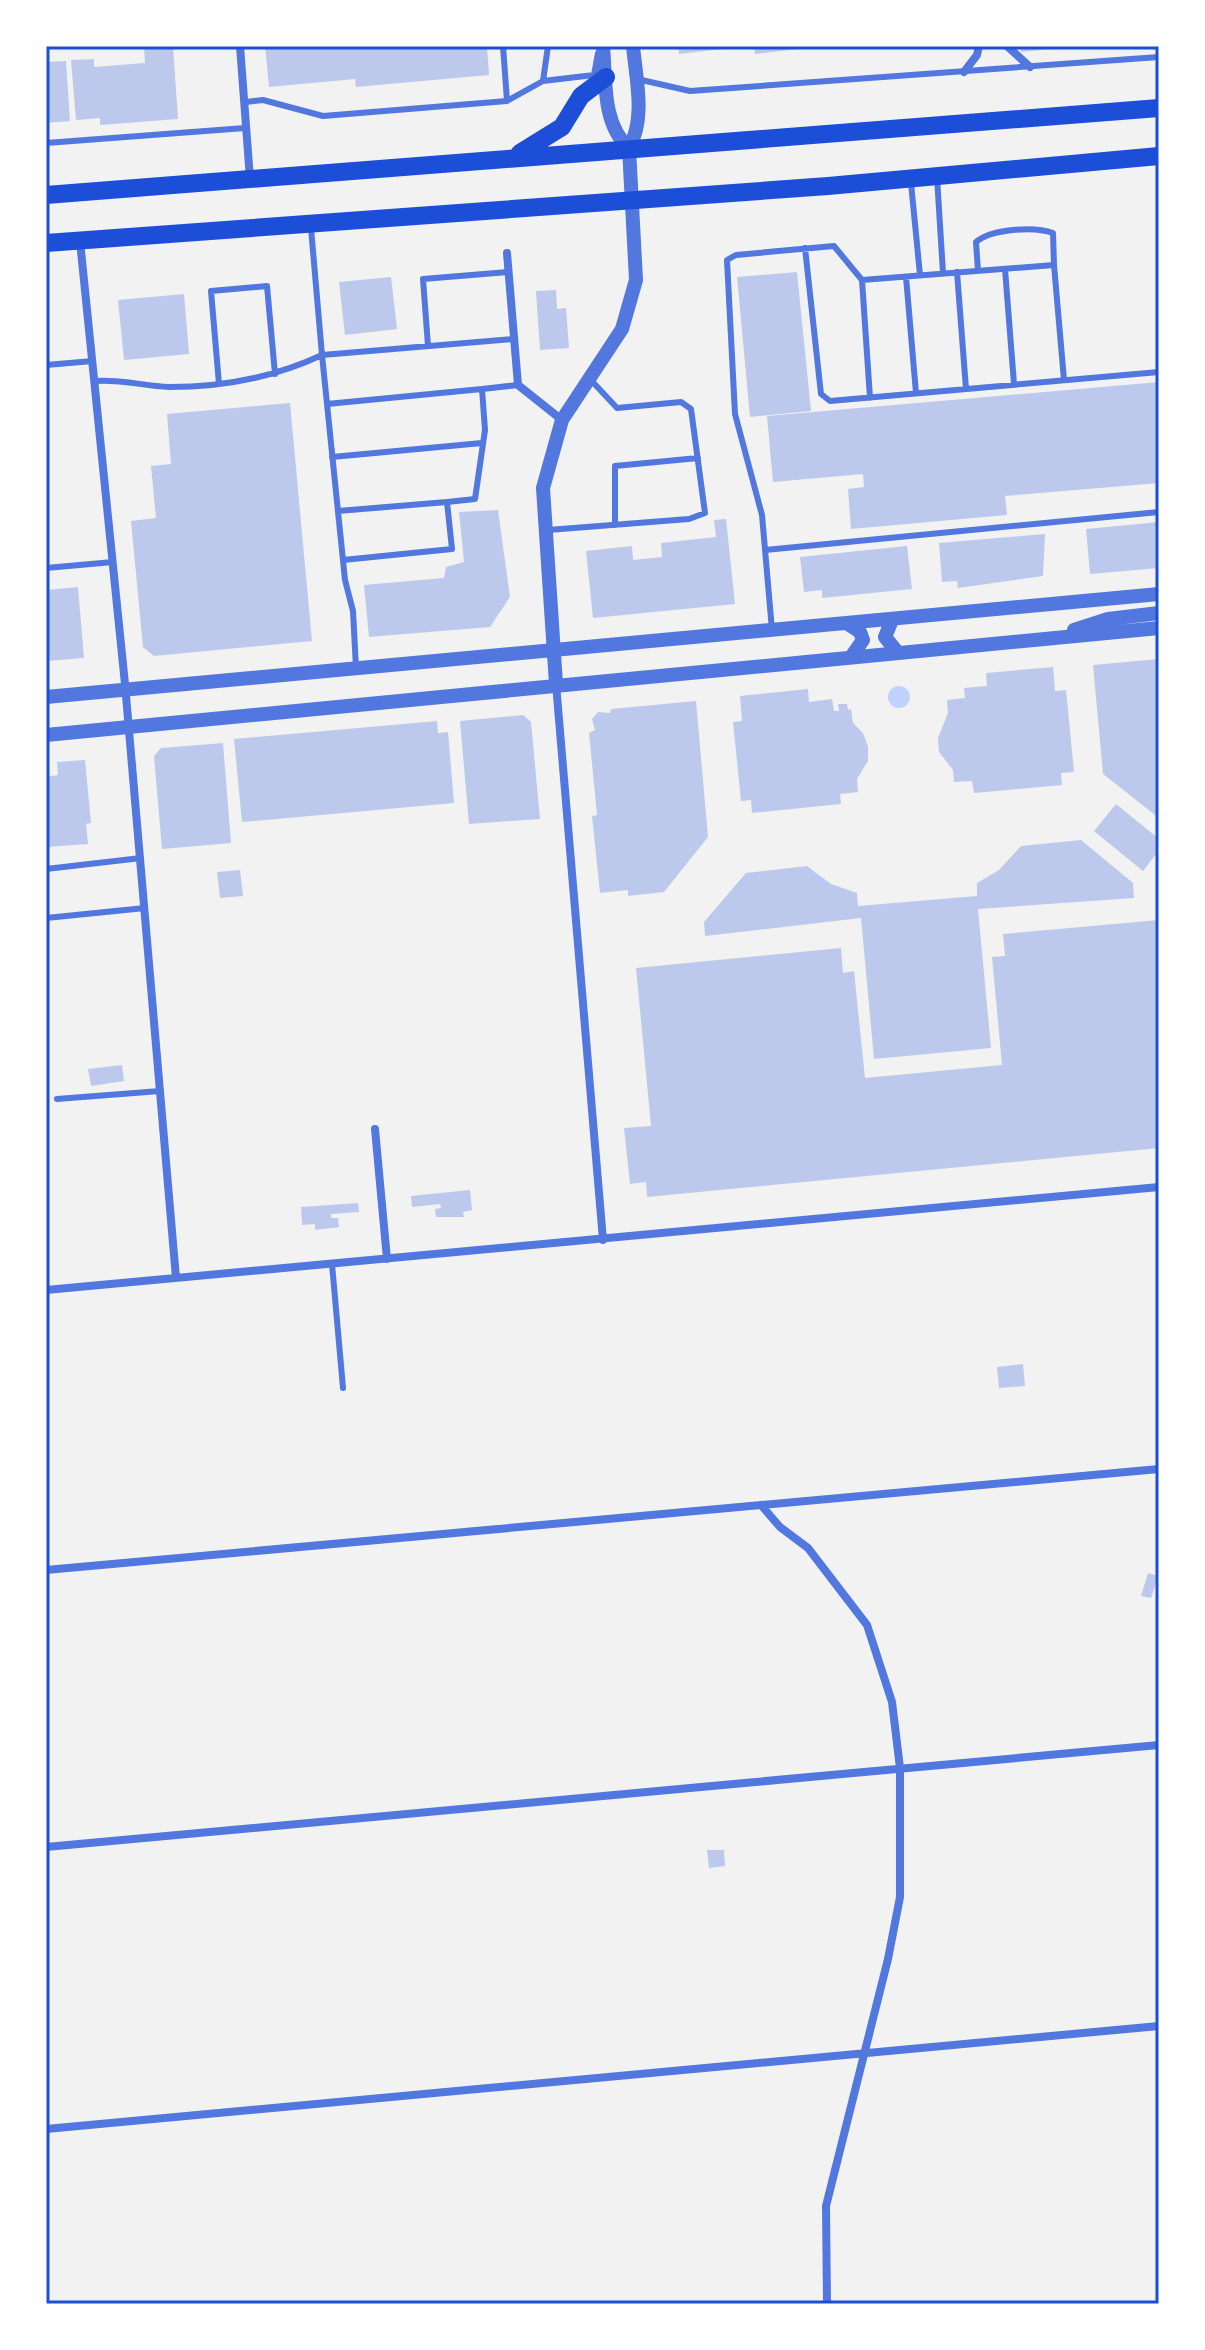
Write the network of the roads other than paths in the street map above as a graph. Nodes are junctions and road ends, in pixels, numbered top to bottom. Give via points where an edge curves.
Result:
1 (240, 46) edge
2 (503, 46) edge
3 (548, 46) edge
4 (601, 46) edge
5 (633, 46) edge
6 (979, 46) edge
7 (1007, 46) edge
8 (1159, 59) edge
9 (1030, 67) junction
10 (964, 72) junction
11 (606, 77) junction
12 (636, 79) junction
13 (543, 81) junction
14 (507, 101) junction
15 (246, 102) junction
16 (1159, 108) edge
17 (245, 128) junction
18 (46, 143) edge
19 (629, 148) junction
20 (514, 156) junction
21 (1159, 156) edge
22 (937, 177) junction
23 (250, 179) junction
24 (910, 179) junction
25 (46, 195) edge
26 (634, 199) junction
27 (310, 224) junction
28 (80, 241) junction
29 (46, 243) edge
30 (805, 248) junction
31 (507, 253) dead end
32 (1054, 265) junction
33 (1005, 269) junction
34 (978, 271) junction
35 (508, 272) junction
36 (957, 272) junction
37 (943, 273) junction
38 (920, 275) junction
39 (906, 277) junction
40 (862, 280) junction
41 (514, 339) junction
42 (428, 346) junction
43 (322, 355) junction
44 (93, 361) junction
45 (46, 365) edge
46 (1159, 372) edge
47 (275, 374) junction
48 (589, 378) junction
49 (1064, 380) junction
50 (95, 381) junction
51 (219, 384) junction
52 (1014, 384) junction
53 (518, 385) junction
54 (482, 389) junction
55 (966, 389) junction
56 (916, 393) junction
57 (870, 398) junction
58 (327, 404) junction
59 (562, 420) junction
60 (482, 443) junction
61 (332, 457) junction
62 (698, 458) junction
63 (447, 502) junction
64 (338, 511) junction
65 (1159, 512) edge
66 (615, 525) junction
67 (545, 530) junction
68 (765, 550) junction
69 (343, 560) junction
70 (113, 562) junction
71 (46, 568) edge
72 (1159, 594) edge
73 (1159, 613) edge
74 (892, 620) junction
75 (848, 624) junction
76 (1159, 628) edge
77 (773, 631) junction
78 (1055, 638) junction
79 (553, 652) junction
80 (898, 653) junction
81 (851, 657) junction
82 (356, 669) junction
83 (556, 684) junction
84 (125, 690) junction
85 (46, 697) edge
86 (128, 724) junction
87 (46, 735) edge
88 (141, 858) junction
89 (46, 869) edge
90 (145, 908) junction
91 (46, 918) edge
92 (160, 1091) junction
93 (57, 1099) dead end
94 (375, 1129) dead end
95 (1159, 1187) edge
96 (603, 1240) junction
97 (387, 1259) junction
98 (332, 1264) junction
99 (176, 1278) junction
100 (46, 1290) edge
101 (343, 1388) dead end
102 (1159, 1469) edge
103 (761, 1505) junction
104 (46, 1570) edge
105 (1159, 1745) edge
106 (900, 1768) junction
107 (46, 1847) edge
108 (1159, 2026) edge
109 (863, 2054) junction
110 (46, 2129) edge
111 (827, 2304) edge

1 - 15 street
2 - 14 lane
3 - 13 lane
4 - 11 street
4 - 13 lane via 594,75
5 - 12 street
6 - 10 street
7 - 9 street
8 - 9 lane
9 - 10 lane
10 - 12 lane via 690,91
11 - 19 street via 610,118 617,137
11 - 20 main road via 581,96 562,127
12 - 19 street via 637,133
13 - 14 lane
14 - 15 lane via 323,116 263,100
15 - 17 street
16 - 19 main road
17 - 18 lane
17 - 23 street
19 - 20 main road
19 - 26 street
20 - 23 main road
21 - 22 main road
22 - 24 main road
22 - 37 lane
23 - 25 main road
24 - 26 main road
24 - 38 lane
26 - 27 main road
26 - 48 street via 636,280 622,329
27 - 28 main road
27 - 43 lane
28 - 29 main road
28 - 44 street
30 - 40 lane via 834,246
30 - 57 lane via 821,394 830,401
30 - 68 lane via 727,260 735,414 762,515
31 - 35 street
32 - 33 lane
32 - 34 lane via 1053,233 1043,229 984,235 976,242
32 - 49 lane
33 - 34 lane
33 - 52 lane
34 - 36 lane
35 - 41 street
35 - 42 lane via 423,279
36 - 37 lane
36 - 55 lane
37 - 38 lane
38 - 39 lane
39 - 40 lane
39 - 56 lane
40 - 57 lane
41 - 42 lane
41 - 53 street
42 - 43 lane
43 - 47 lane
43 - 58 lane
44 - 45 lane
44 - 50 street
46 - 49 lane
47 - 51 lane
47 - 51 lane via 267,286 211,291
48 - 59 street
48 - 62 lane via 617,408 681,402 691,409
49 - 52 lane
50 - 51 lane via 121,379 167,387
50 - 70 street
52 - 55 lane
53 - 54 lane
53 - 59 street
54 - 58 lane
54 - 60 lane
55 - 56 lane
56 - 57 lane
58 - 61 lane
59 - 67 street via 543,488
60 - 61 lane
60 - 63 lane via 475,499
61 - 64 lane
62 - 66 lane via 615,466
62 - 66 lane via 705,513
63 - 64 lane
63 - 69 lane via 452,549
64 - 69 lane
65 - 68 lane
66 - 67 lane
67 - 79 street
68 - 77 lane
69 - 82 lane
70 - 71 lane
70 - 84 street
72 - 74 street
73 - 78 street via 1108,619
74 - 75 street
74 - 80 street via 885,637
75 - 77 street
75 - 81 street via 863,640
76 - 78 street
77 - 79 street
78 - 80 street
79 - 82 street
79 - 83 street
80 - 81 street
81 - 83 street
82 - 84 street
83 - 86 street
83 - 96 street
84 - 85 street
84 - 86 street
86 - 87 street
86 - 88 street
88 - 89 lane
88 - 90 street
90 - 91 lane
90 - 92 street
92 - 93 lane
92 - 99 street
94 - 97 street
95 - 96 street
96 - 97 street
97 - 98 street
98 - 99 street
98 - 101 lane
99 - 100 street
102 - 103 street
103 - 104 street
103 - 106 street via 808,1548 867,1625 892,1702
105 - 106 street
106 - 107 street
106 - 109 street via 900,1897
108 - 109 street
109 - 110 street
109 - 111 street via 826,2206

